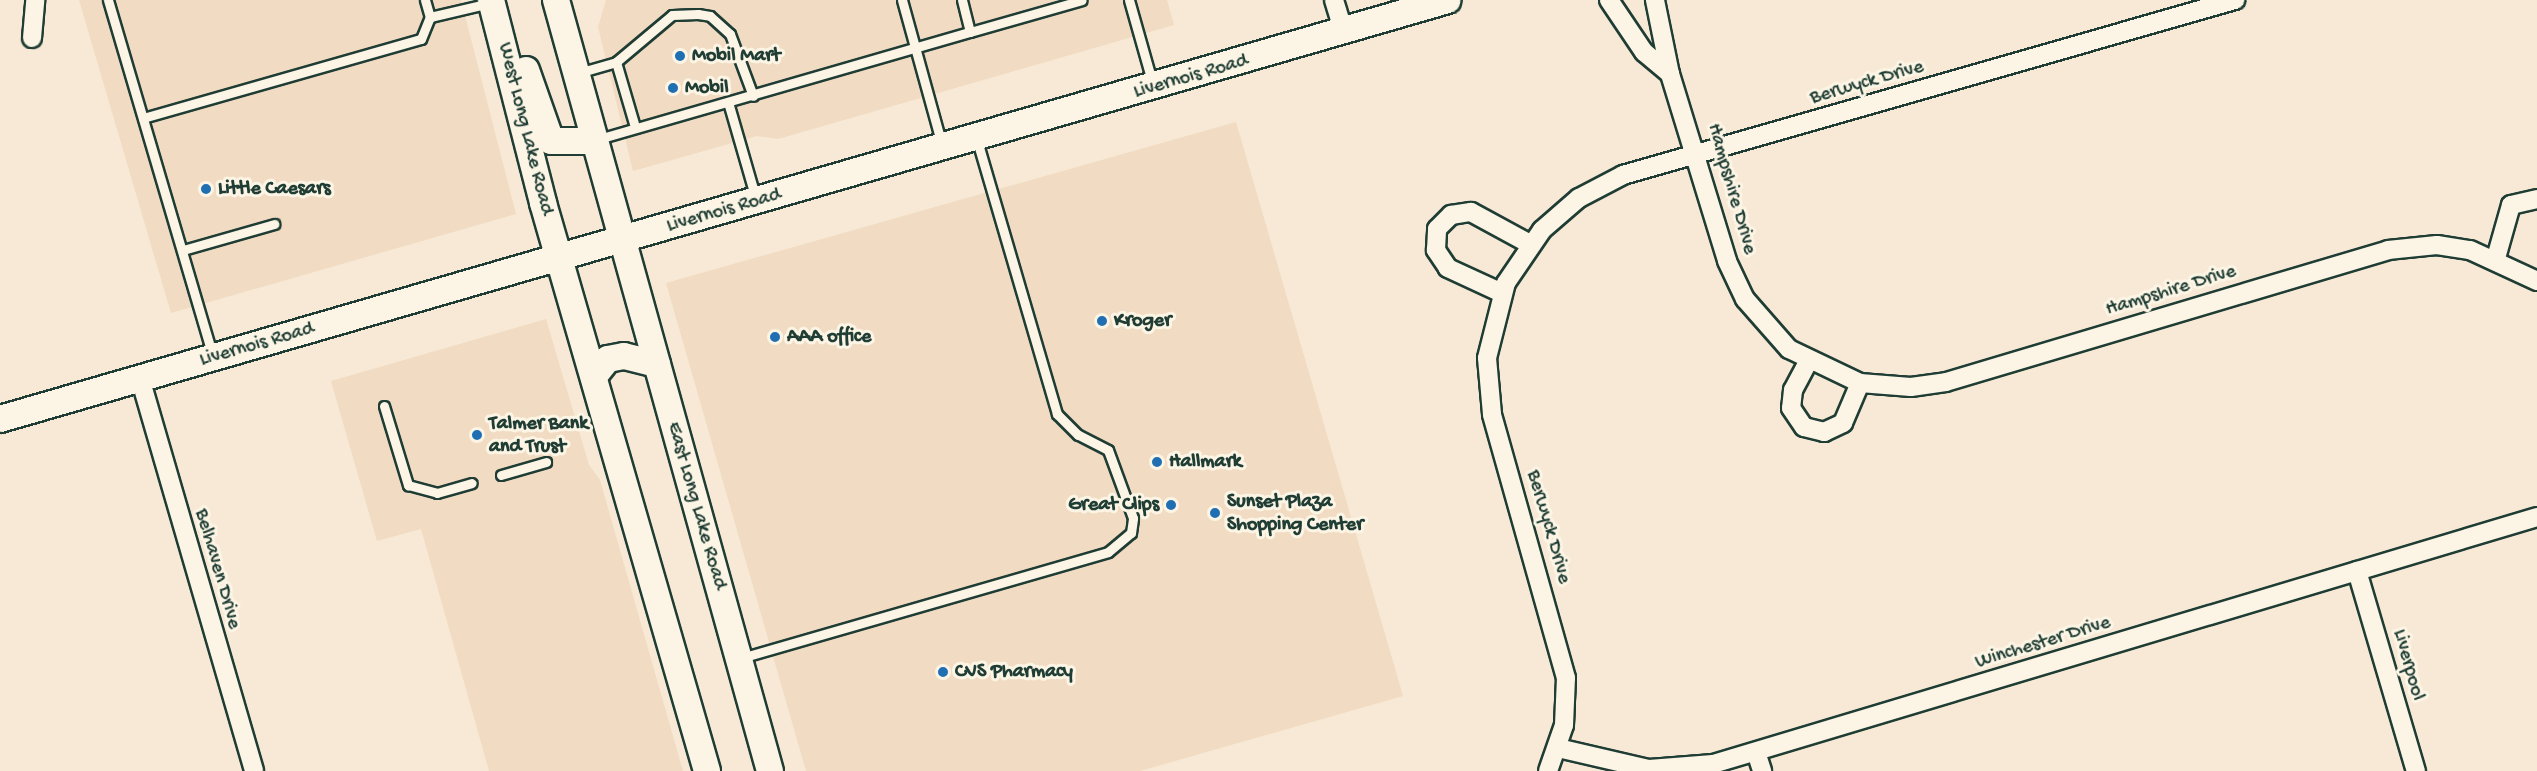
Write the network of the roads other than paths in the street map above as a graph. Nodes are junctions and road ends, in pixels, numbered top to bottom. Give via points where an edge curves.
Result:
1 (35, 0) edge
2 (108, 0) edge
3 (425, 0) edge
4 (542, 0) edge
5 (556, 0) edge
6 (902, 0) edge
7 (962, 0) edge
8 (1082, 0) edge
9 (1129, 0) edge
10 (1334, 0) edge
11 (1448, 0) edge
12 (1609, 0) edge
13 (1655, 0) edge
14 (2235, 0) edge
15 (497, 1) edge
16 (430, 17) junction
17 (970, 32) junction
18 (1344, 32) junction
19 (32, 38) dead end
20 (915, 48) junction
21 (616, 62) junction
22 (573, 66) junction
23 (1670, 74) junction
24 (1153, 87) junction
25 (753, 96) junction
26 (728, 102) junction
27 (143, 118) junction
28 (635, 127) junction
29 (977, 140) junction
30 (592, 141) junction
31 (944, 150) junction
32 (1698, 153) junction
33 (2537, 199) edge
34 (757, 201) junction
35 (274, 224) dead end
36 (620, 241) junction
37 (1530, 244) junction
38 (183, 250) junction
39 (559, 258) junction
40 (2496, 258) junction
41 (2536, 277) edge
42 (1502, 293) junction
43 (213, 358) junction
44 (1808, 362) junction
45 (657, 364) junction
46 (594, 376) junction
47 (140, 378) junction
48 (1860, 383) junction
49 (384, 406) dead end
50 (0, 419) edge
51 (546, 462) dead end
52 (501, 475) dead end
53 (472, 483) dead end
54 (634, 517) junction
55 (2537, 517) edge
56 (2357, 571) junction
57 (739, 659) junction
58 (1558, 748) junction
59 (1756, 752) junction
60 (254, 771) edge
61 (707, 771) edge
62 (723, 771) edge
63 (770, 771) edge
64 (1548, 771) edge
65 (1762, 771) edge
66 (2416, 771) edge

1 - 19 street
2 - 27 lane
3 - 16 lane
4 - 22 main road via 548,25
5 - 22 main road
6 - 20 lane
7 - 17 lane
8 - 17 lane
9 - 24 lane
10 - 18 street
11 - 18 main road, Livernois Road
12 - 23 street via 1644,52
13 - 23 street, Hampshire Drive
14 - 32 street, Berwyck Drive
15 - 16 lane
15 - 30 main road via 543,130 561,144
15 - 39 main road, West Long Lake Road
16 - 27 lane via 421,39
17 - 20 lane
18 - 24 main road, Livernois Road
20 - 25 lane
20 - 31 lane
21 - 22 lane
21 - 25 lane via 672,15 710,16 738,46
21 - 28 lane
22 - 30 main road
23 - 32 street, Hampshire Drive
24 - 29 main road, Livernois Road
25 - 26 lane
26 - 28 lane
26 - 34 lane
27 - 38 lane
28 - 30 lane
29 - 31 main road, Livernois Road
29 - 57 lane via 1057,414 1078,435 1108,450 1133,518 1131,533 1108,552
30 - 36 main road
31 - 34 main road, Livernois Road
32 - 37 street, Berwyck Drive via 1597,187 1564,209
32 - 44 street, Hampshire Drive via 1735,280 1772,334
33 - 40 street via 2511,206
34 - 36 main road, Livernois Road
35 - 38 lane
36 - 39 main road, Livernois Road
36 - 45 main road, East Long Lake Road
37 - 42 street, Berwyck Drive
37 - 42 street via 1471,212 1451,215 1437,229 1436,250 1448,268
38 - 43 lane
39 - 43 main road, Livernois Road
39 - 46 main road
40 - 41 street, Hampshire Drive
40 - 48 street, Hampshire Drive via 2437,246 2388,250 1954,380 1911,387
42 - 58 street, Berwyck Drive via 1490,335 1488,386 1564,662 1566,699
43 - 47 main road, Livernois Road
44 - 48 street, Hampshire Drive
44 - 48 street via 1793,390 1791,408 1804,427 1824,432 1843,423
45 - 46 main road via 624,356 608,359
45 - 57 main road, East Long Lake Road
46 - 54 main road
47 - 50 main road, Livernois Road
47 - 60 street, Belhaven Drive
49 - 53 lane via 408,485 437,493
51 - 52 lane
54 - 61 main road
54 - 62 main road via 662,557
55 - 56 street, Winchester Drive
56 - 59 street, Winchester Drive
56 - 66 street, Liverpool
57 - 63 main road, East Long Lake Road
58 - 59 street, Winchester Drive via 1649,769 1693,768
58 - 64 street, Berwyck Drive
59 - 65 street

